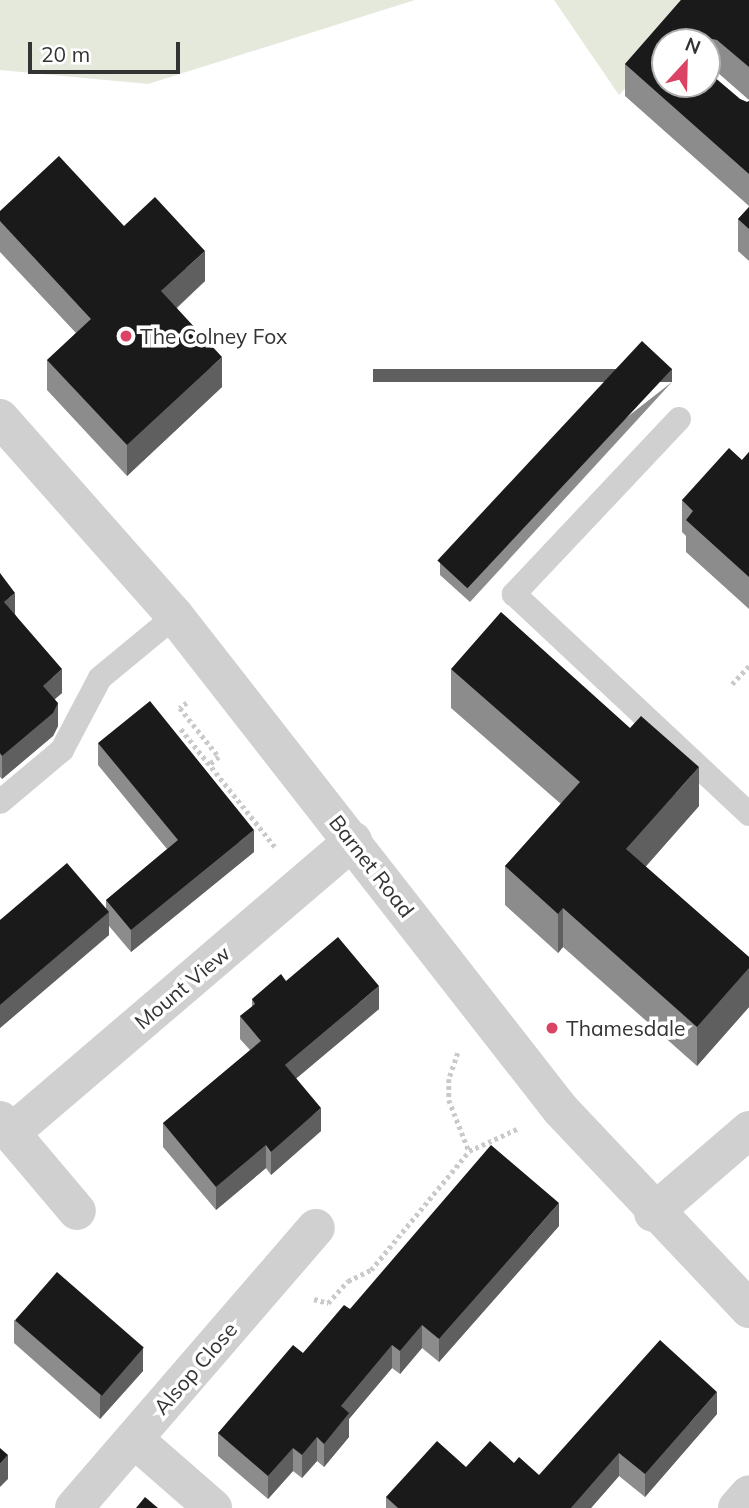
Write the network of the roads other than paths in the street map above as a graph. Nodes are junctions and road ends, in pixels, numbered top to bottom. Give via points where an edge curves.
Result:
1 (679, 419) dead end
2 (5, 434) edge
3 (174, 616) junction
4 (0, 802) edge
5 (749, 814) edge
6 (353, 841) junction
7 (6, 1126) edge
8 (749, 1130) edge
9 (78, 1211) dead end
10 (653, 1213) junction
11 (316, 1228) dead end
12 (749, 1309) edge
13 (134, 1439) junction
14 (749, 1494) edge
15 (74, 1508) edge
16 (213, 1508) edge
17 (737, 1508) edge

1 - 5 lane via 514,594
2 - 3 street, Barnet Road
3 - 4 lane via 100,678 62,750
3 - 6 street, Barnet Road
6 - 7 street, Mount View
6 - 10 street, Barnet Road via 561,1110
7 - 9 street, Mount View
8 - 10 street
10 - 12 street, Barnet Road
11 - 13 street, Alsop Close
13 - 15 street, Alsop Close
13 - 16 street
14 - 17 street

